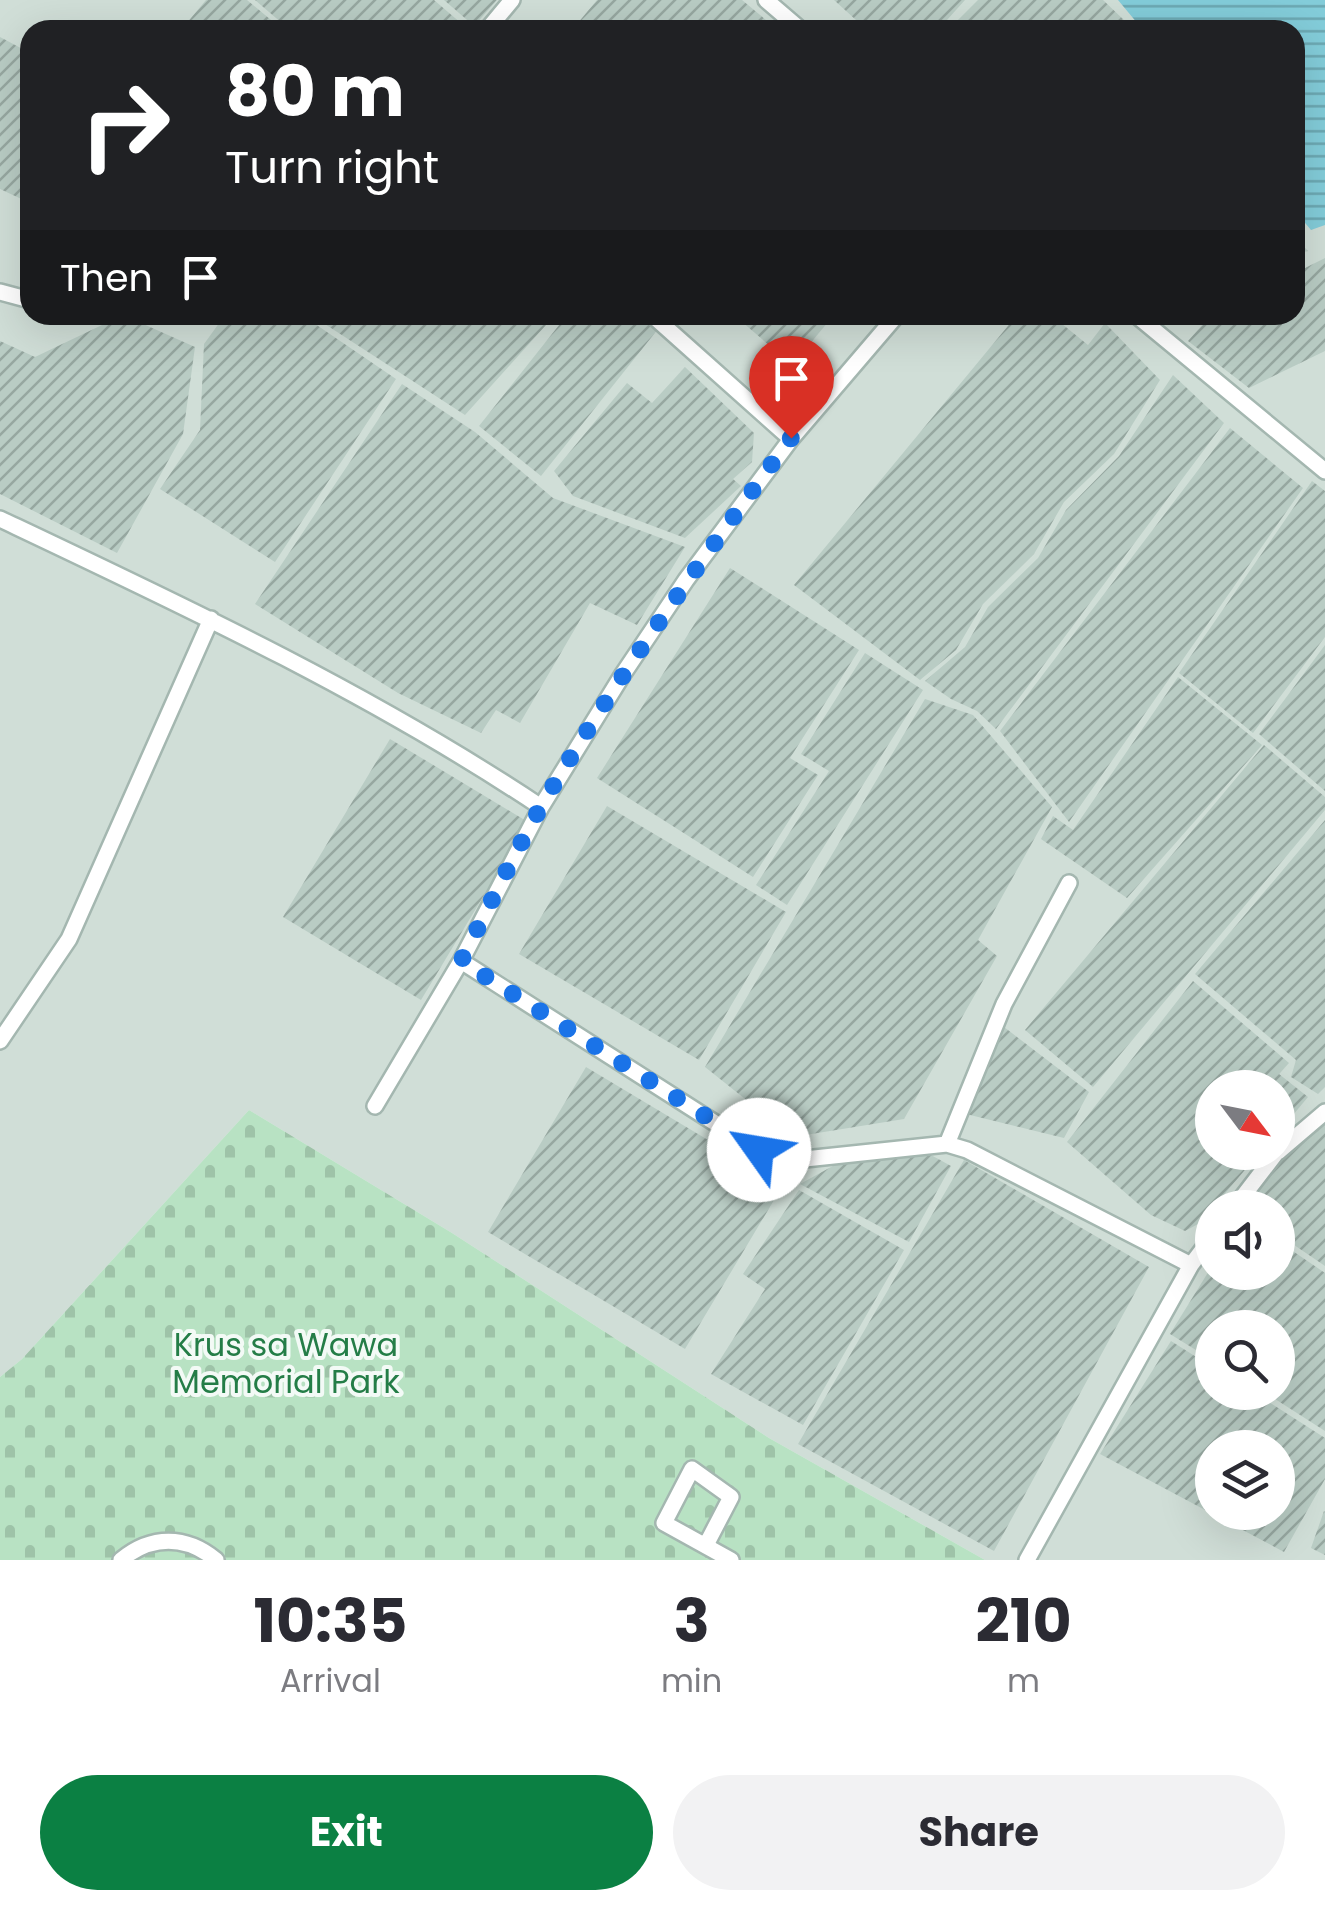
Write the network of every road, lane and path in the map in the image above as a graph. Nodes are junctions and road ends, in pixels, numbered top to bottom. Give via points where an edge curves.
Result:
1 (512, 0) edge
2 (766, 0) edge
3 (495, 20) edge
4 (789, 20) edge
5 (663, 325) edge
6 (888, 325) edge
7 (1148, 325) edge
8 (791, 438) junction
9 (1325, 471) edge
10 (0, 519) edge
11 (211, 618) junction
12 (541, 807) junction
13 (1069, 883) dead end
14 (461, 961) junction
15 (0, 1040) edge
16 (376, 1106) dead end
17 (1325, 1112) edge
18 (1295, 1137) edge
19 (947, 1144) junction
20 (1263, 1170) edge
21 (1248, 1190) edge
22 (1195, 1259) edge
23 (1191, 1265) junction
24 (706, 1545) junction
25 (121, 1560) edge
26 (216, 1560) edge
27 (732, 1560) edge
28 (1027, 1560) edge

1 - 3 lane
2 - 4 lane
5 - 8 lane
6 - 8 lane
7 - 9 lane
8 - 12 lane via 686,580
10 - 11 lane
11 - 12 lane via 373,702
11 - 15 lane via 78,922
12 - 14 lane
13 - 19 lane via 1004,1004
14 - 16 lane
14 - 19 lane via 786,1161
17 - 18 lane
19 - 23 lane
20 - 21 lane
22 - 23 lane
23 - 28 lane
24 - 24 lane via 664,1523 692,1469 730,1497
24 - 27 lane
25 - 26 lane via 164,1540 188,1543

